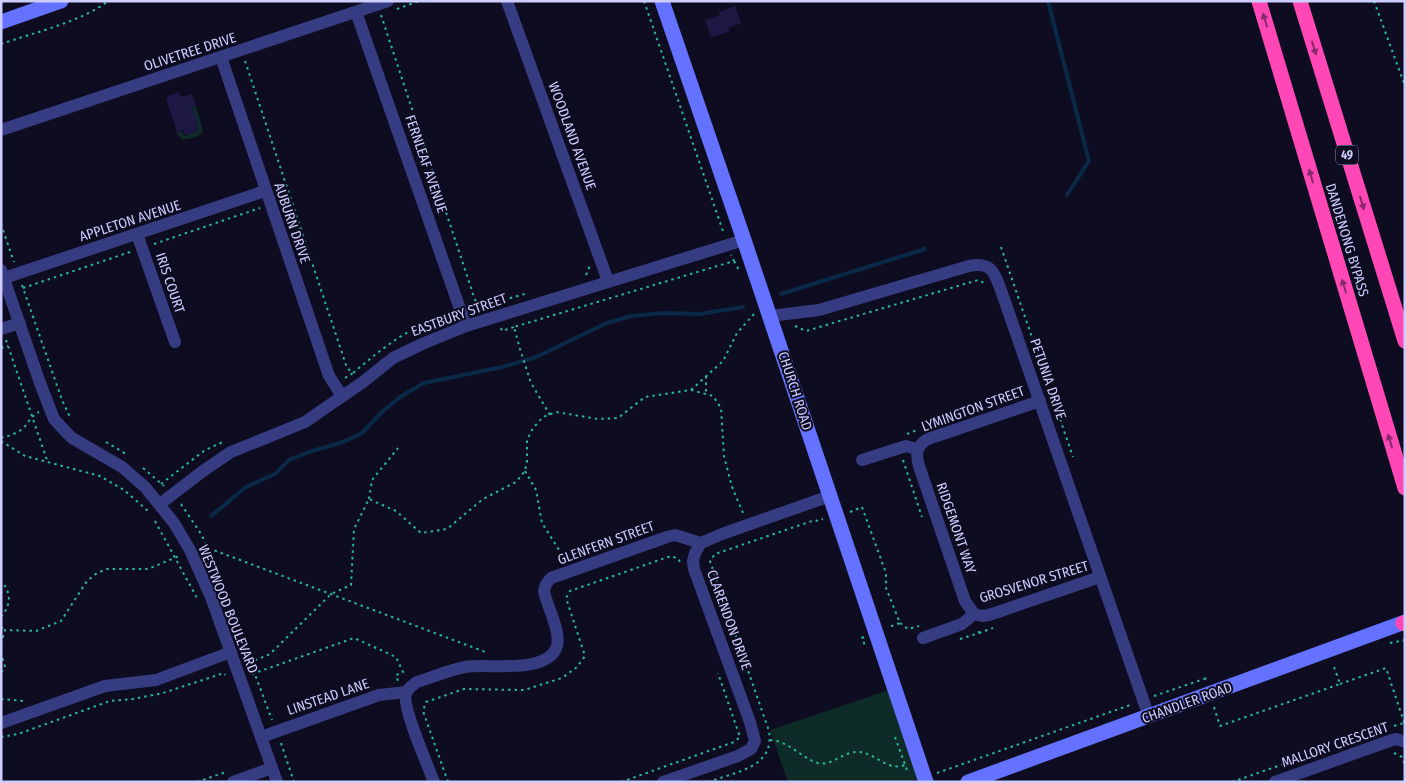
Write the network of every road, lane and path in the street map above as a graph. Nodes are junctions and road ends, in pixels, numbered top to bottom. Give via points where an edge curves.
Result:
1 (61, 1) edge
2 (108, 1) edge
3 (388, 1) edge
4 (507, 1) edge
5 (644, 1) edge
6 (662, 1) edge
7 (1259, 1) edge
8 (1300, 1) edge
9 (1374, 1) edge
10 (356, 12) junction
11 (381, 14) dead end
12 (1, 22) edge
13 (1, 44) edge
14 (221, 57) junction
15 (245, 60) dead end
16 (1405, 86) edge
17 (1, 130) edge
18 (265, 191) junction
19 (137, 234) junction
20 (744, 240) junction
21 (727, 245) junction
22 (1001, 246) dead end
23 (589, 268) dead end
24 (3, 274) edge
25 (586, 275) dead end
26 (608, 281) junction
27 (986, 284) dead end
28 (530, 292) dead end
29 (452, 309) dead end
30 (770, 316) junction
31 (20, 323) junction
32 (466, 326) junction
33 (2, 329) edge
34 (1405, 341) edge
35 (175, 342) dead end
36 (8, 346) junction
37 (1, 348) edge
38 (706, 376) junction
39 (691, 390) junction
40 (706, 395) junction
41 (342, 396) junction
42 (1040, 401) junction
43 (49, 408) junction
44 (550, 414) junction
45 (32, 416) junction
46 (918, 430) dead end
47 (1, 440) edge
48 (398, 448) dead end
49 (898, 448) junction
50 (918, 449) junction
51 (862, 460) dead end
52 (48, 463) junction
53 (1076, 464) dead end
54 (525, 472) junction
55 (1405, 488) edge
56 (830, 496) junction
57 (369, 499) junction
58 (160, 504) junction
59 (836, 516) junction
60 (922, 518) dead end
61 (748, 525) junction
62 (701, 543) junction
63 (190, 550) junction
64 (176, 559) junction
65 (679, 559) dead end
66 (682, 569) dead end
67 (572, 570) junction
68 (1100, 577) junction
69 (3, 583) dead end
70 (331, 594) junction
71 (199, 601) dead end
72 (974, 614) junction
73 (1, 617) edge
74 (1404, 623) edge
75 (1, 627) edge
76 (5, 630) junction
77 (923, 638) dead end
78 (1405, 640) edge
79 (1388, 643) dead end
80 (1, 644) edge
81 (1, 652) edge
82 (231, 652) junction
83 (493, 655) dead end
84 (1335, 661) dead end
85 (717, 672) dead end
86 (1, 673) edge
87 (240, 678) junction
88 (1204, 679) dead end
89 (228, 682) dead end
90 (1340, 684) junction
91 (407, 692) junction
92 (1143, 700) junction
93 (1215, 713) dead end
94 (1149, 717) junction
95 (1, 723) edge
96 (1404, 724) edge
97 (1395, 726) dead end
98 (1, 737) edge
99 (261, 737) junction
100 (770, 740) junction
101 (1405, 742) edge
102 (1331, 748) dead end
103 (1395, 753) dead end
104 (905, 765) dead end
105 (1405, 765) edge
106 (272, 768) junction
107 (925, 780) edge
108 (1239, 781) edge
109 (232, 782) edge
110 (277, 782) edge
111 (434, 782) edge
112 (621, 782) edge
113 (663, 782) edge
114 (708, 782) edge
115 (968, 782) edge
116 (1232, 782) edge
117 (1275, 782) edge

1 - 12 main road
2 - 13 path via 98,10
3 - 10 street, OLIVETREE DRIVE
4 - 26 street, WOODLAND AVENUE
5 - 21 path
6 - 20 main road, CHURCH ROAD
55 -> 7 highway, DANDENONG BYPASS
8 -> 34 highway, DANDENONG BYPASS / 49
9 - 16 path
10 - 14 street, OLIVETREE DRIVE
10 - 32 street, FERNLEAF AVENUE
11 - 28 path via 475,300 484,306
14 - 17 street, OLIVETREE DRIVE
14 - 18 street, AUBURN DRIVE
15 - 29 path via 347,368 353,373 402,334 448,317
18 - 19 street, APPLETON AVENUE
18 - 41 street, AUBURN DRIVE via 329,376
19 - 24 street, APPLETON AVENUE
19 - 35 street, IRIS COURT
20 - 21 street, EASTBURY STREET
20 - 30 main road, CHURCH ROAD
21 - 26 street, EASTBURY STREET
21 - 44 path via 734,261 514,327 532,384
22 - 53 path
23 - 25 path
24 - 31 street, WESTWOOD BOULEVARD
26 - 32 street, EASTBURY STREET
27 - 30 path via 978,280 806,331
30 - 38 path via 758,309 737,333 723,361
30 - 42 street, PETUNIA DRIVE via 819,310 984,264 997,280
30 - 56 main road, CHURCH ROAD
31 - 33 street
31 - 43 street, WESTWOOD BOULEVARD
32 - 41 street, EASTBURY STREET via 393,358
33 - 36 path
36 - 37 path
36 - 45 path
38 - 39 path
38 - 40 path
39 - 40 path
39 - 44 path via 645,397 618,418
40 - 61 path via 713,396 721,408 724,456 732,487
41 - 58 street, EASTBURY STREET via 305,422 231,452
42 - 50 street, LYMINGTON STREET via 928,439
42 - 68 street, PETUNIA DRIVE
43 - 45 path
43 - 58 street, WESTWOOD BOULEVARD via 72,438 122,467
44 - 54 path via 533,428 527,440
45 - 47 path via 23,428
45 - 52 path
46 - 49 path via 894,438
47 - 52 path via 25,456
48 - 57 path via 372,480
49 - 50 street, LYMINGTON STREET
49 - 51 street, LYMINGTON STREET
49 - 60 path
50 - 72 street, RIDGEMONT WAY via 918,466 965,601
52 - 64 path via 100,476 124,490 153,517
54 - 57 path via 516,482 483,499 447,529 421,533 396,511
54 - 67 path via 536,490 542,523
56 - 59 main road, CHURCH ROAD
56 - 61 street
57 - 70 path via 354,529 351,585
58 - 63 street, WESTWOOD BOULEVARD
59 - 100 path via 818,522 814,520 715,554 710,561
59 - 107 main road, CHURCH ROAD
61 - 62 street
62 - 67 street, GLENFERN STREET via 675,535 667,536
62 - 113 street, CLARENDON DRIVE via 695,553 694,569 755,741 751,749 738,756
63 - 64 path
63 - 70 path via 208,548
63 - 82 street, WESTWOOD BOULEVARD
64 - 71 path
64 - 76 path via 148,569 97,573 87,581 61,621 36,631
65 - 66 path
67 - 91 street, GLENFERN STREET via 551,578 544,591 558,635 550,657 521,666 464,667 417,682
68 - 72 street, GROSVENOR STREET via 989,615
68 - 92 street, PETUNIA DRIVE
69 - 73 path via 10,595
70 - 83 path
70 - 87 path via 270,654 249,662
72 - 77 street, GROSVENOR STREET via 962,624
74 - 94 main road, CHANDLER ROAD
75 - 76 path
76 - 80 path
78 - 79 path
81 - 86 path via 5,667
82 - 87 street, WESTWOOD BOULEVARD
82 - 95 street via 156,680 106,686
84 - 90 path via 1332,664
85 - 112 path via 740,737 734,742
87 - 91 path via 354,638 396,657 403,672 396,675 398,683
87 - 99 street, WESTWOOD BOULEVARD
88 - 92 path
89 - 98 path via 224,673 163,693 110,701
90 - 93 path via 1220,726
90 - 96 path via 1386,668
91 - 99 street, LINSTEAD LANE via 379,695
91 - 111 street via 406,706
92 - 94 street, PETUNIA DRIVE
92 - 107 path
94 - 115 main road, CHANDLER ROAD
96 - 97 path
99 - 106 street, WESTWOOD BOULEVARD
100 - 104 path via 783,742 819,763 862,752 892,767
100 - 114 path via 766,755 756,764
101 - 117 street, MALLORY CRESCENT via 1392,740
102 - 108 path
103 - 105 path via 1402,757
106 - 109 street
106 - 110 street, WESTWOOD BOULEVARD
108 - 116 path

